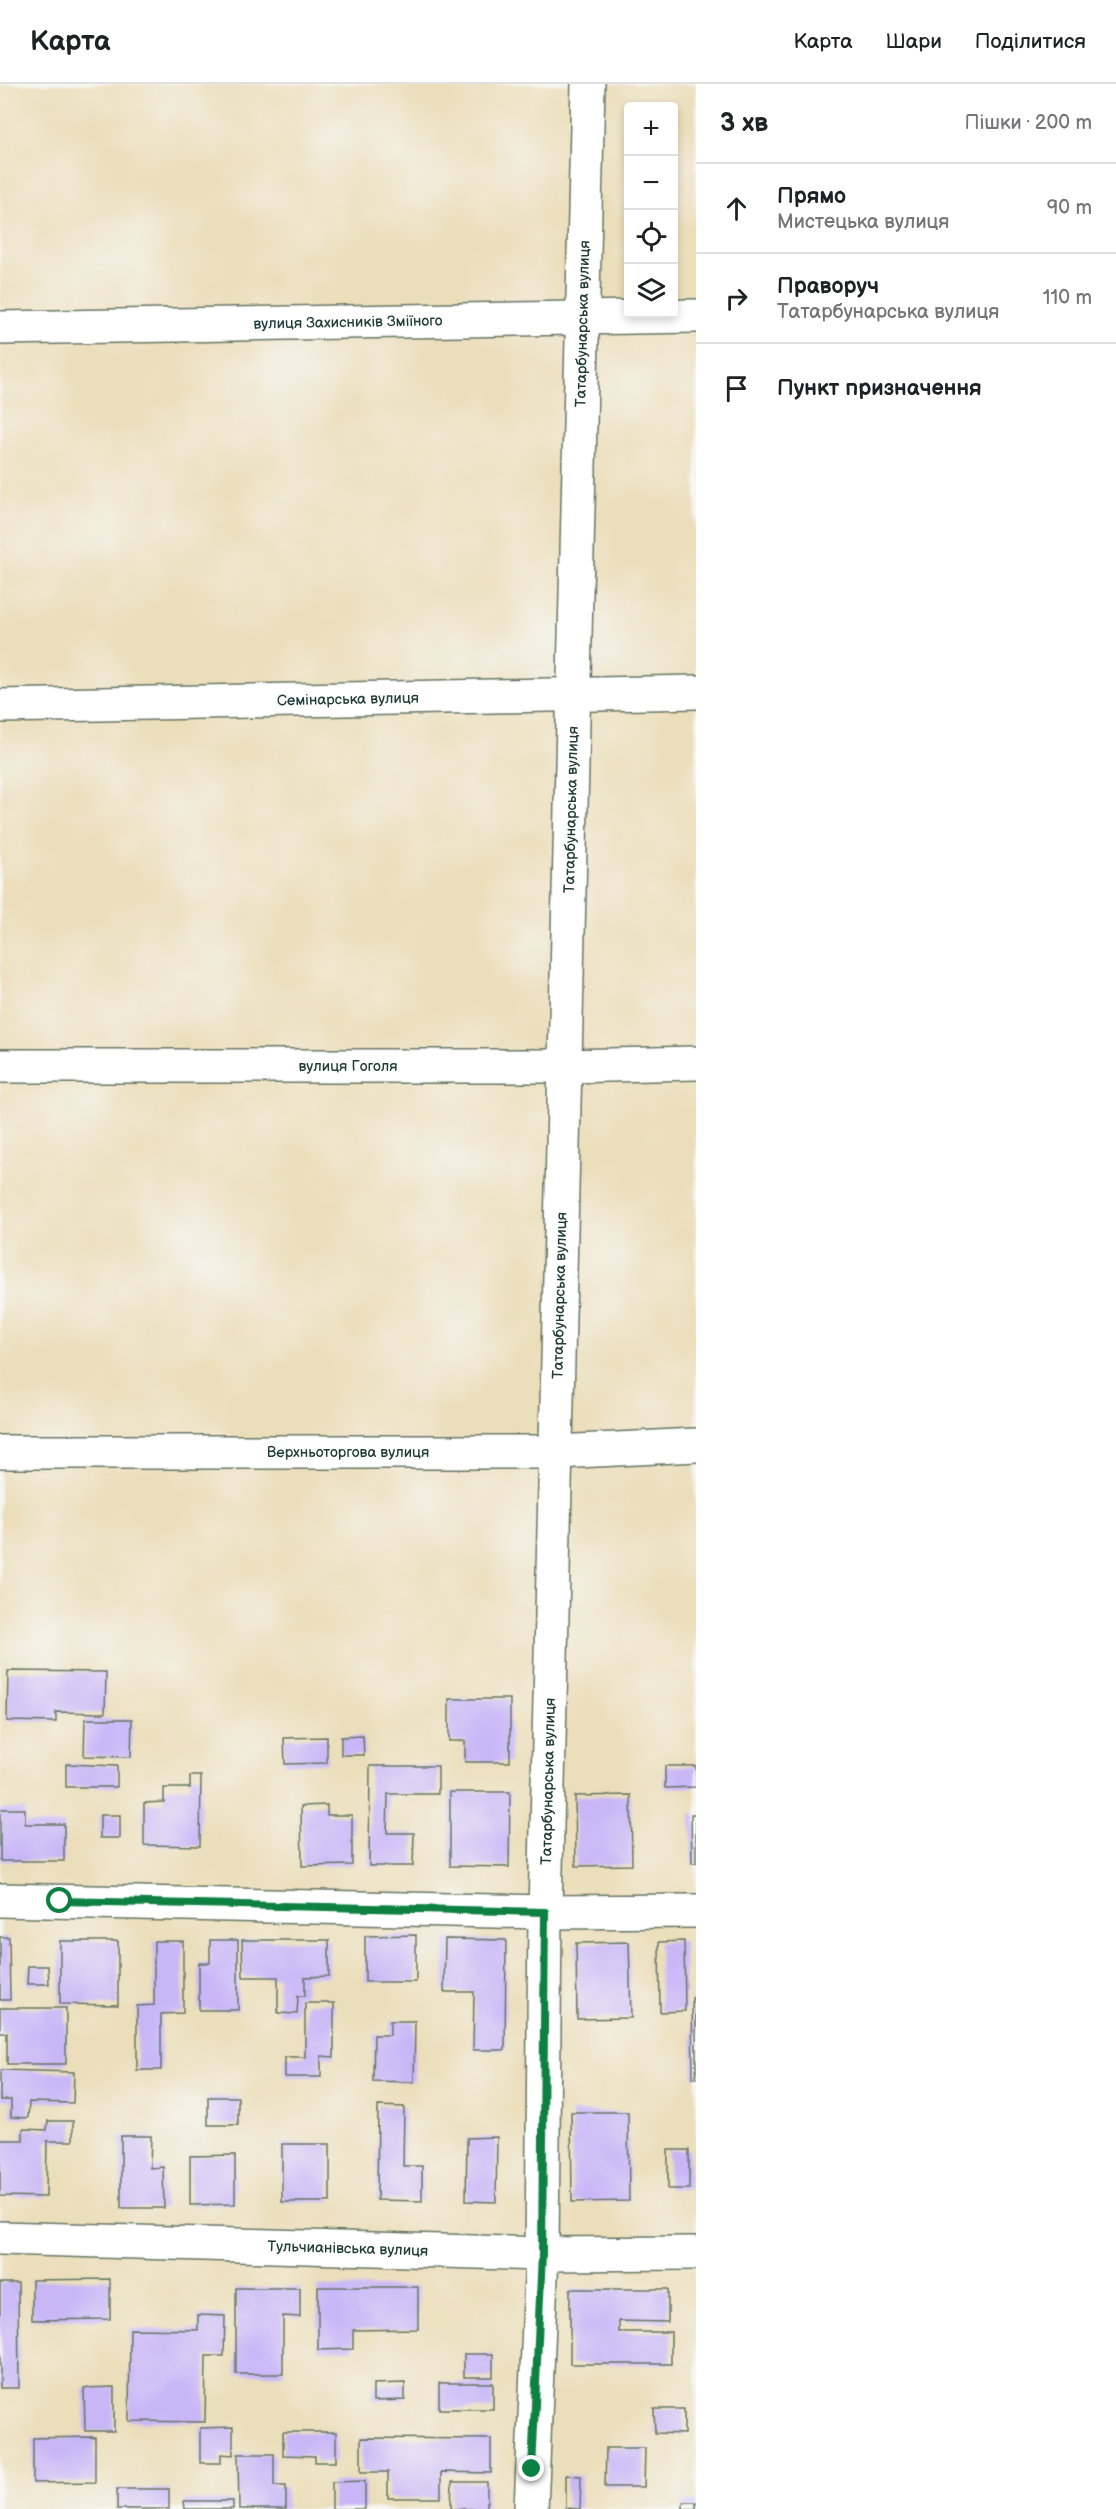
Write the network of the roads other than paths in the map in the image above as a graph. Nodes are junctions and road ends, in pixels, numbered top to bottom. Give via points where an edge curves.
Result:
1 (588, 84) edge
2 (696, 316) edge
3 (583, 317) junction
4 (0, 328) edge
5 (696, 692) edge
6 (574, 694) junction
7 (0, 706) edge
8 (696, 1063) edge
9 (0, 1066) edge
10 (566, 1066) junction
11 (696, 1445) edge
12 (0, 1452) edge
13 (556, 1452) junction
14 (0, 1900) edge
15 (696, 1911) edge
16 (545, 1912) junction
17 (0, 2238) edge
18 (696, 2253) edge
19 (542, 2254) junction
20 (531, 2509) edge

1 - 3 street, Татарбунарська вулиця
2 - 3 street, вулиця Захисників Зміїного
3 - 4 street, вулиця Захисників Зміїного
3 - 6 street, Татарбунарська вулиця
5 - 6 street, Семінарська вулиця
6 - 7 street, Семінарська вулиця
6 - 10 street, Татарбунарська вулиця
8 - 10 street, вулиця Гоголя
9 - 10 street, вулиця Гоголя
10 - 13 street, Татарбунарська вулиця
11 - 13 street, Верхньоторгова вулиця
12 - 13 street, Верхньоторгова вулиця
13 - 16 street, Татарбунарська вулиця
14 - 16 street
15 - 16 street
16 - 19 street, Татарбунарська вулиця
17 - 19 street, Тульчианівська вулиця
18 - 19 street, Тульчианівська вулиця
19 - 20 street, Татарбунарська вулиця

